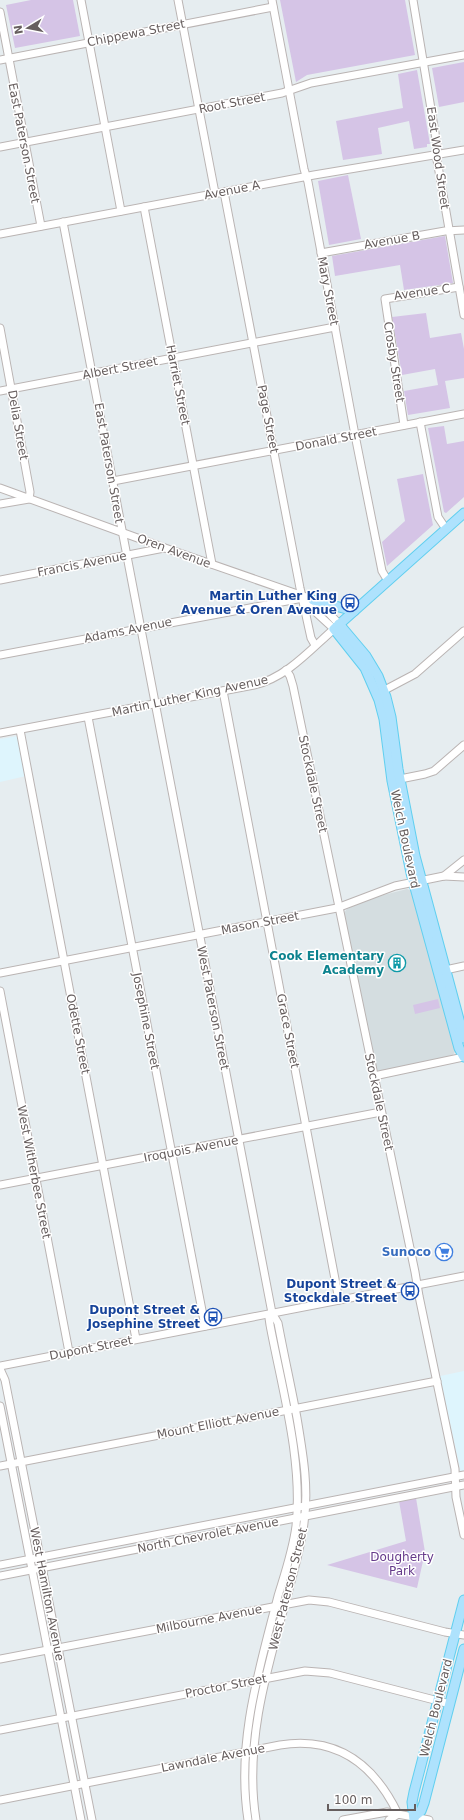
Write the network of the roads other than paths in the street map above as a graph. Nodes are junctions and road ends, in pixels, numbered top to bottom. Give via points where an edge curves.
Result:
1 (81, 0) edge
2 (178, 0) edge
3 (413, 0) edge
4 (272, 4) edge
5 (0, 12) edge
6 (182, 25) junction
7 (89, 42) junction
8 (464, 55) edge
9 (8, 59) junction
10 (0, 60) edge
11 (424, 62) junction
12 (289, 91) junction
13 (199, 109) junction
14 (105, 127) junction
15 (25, 143) junction
16 (0, 147) edge
17 (464, 150) edge
18 (437, 154) junction
19 (306, 176) junction
20 (224, 192) junction
21 (215, 193) junction
22 (144, 207) junction
23 (122, 211) junction
24 (63, 222) junction
25 (41, 226) junction
26 (464, 230) edge
27 (449, 231) junction
28 (0, 234) edge
29 (321, 253) junction
30 (459, 287) junction
31 (385, 298) joint
32 (464, 315) edge
33 (335, 327) junction
34 (0, 328) edge
35 (253, 343) junction
36 (173, 358) junction
37 (93, 373) junction
38 (12, 389) junction
39 (0, 391) edge
40 (464, 414) edge
41 (420, 422) junction
42 (404, 425) junction
43 (355, 435) junction
44 (274, 451) junction
45 (193, 467) junction
46 (113, 482) junction
47 (0, 488) edge
48 (29, 499) junction
49 (0, 504) edge
50 (464, 513) edge
51 (446, 529) junction
52 (122, 532) junction
53 (165, 548) junction
54 (126, 556) junction
55 (212, 564) junction
56 (0, 580) edge
57 (388, 581) junction
58 (303, 598) junction
59 (313, 600) junction
60 (354, 611) junction
61 (336, 626) junction
62 (140, 628) junction
63 (464, 631) edge
64 (315, 645) junction
65 (0, 655) edge
66 (286, 670) junction
67 (223, 691) junction
68 (381, 692) junction
69 (155, 704) junction
70 (88, 717) junction
71 (20, 730) junction
72 (0, 734) edge
73 (464, 746) edge
74 (396, 780) junction
75 (464, 860) edge
76 (444, 876) junction
77 (464, 877) edge
78 (417, 881) junction
79 (339, 907) junction
80 (267, 922) junction
81 (199, 935) junction
82 (132, 948) junction
83 (64, 961) junction
84 (464, 966) edge
85 (443, 971) junction
86 (0, 973) edge
87 (0, 991) edge
88 (464, 1038) edge
89 (464, 1057) edge
90 (374, 1076) junction
91 (381, 1112) junction
92 (306, 1126) junction
93 (238, 1139) junction
94 (171, 1152) junction
95 (103, 1165) junction
96 (36, 1178) junction
97 (0, 1185) edge
98 (464, 1276) edge
99 (417, 1285) junction
100 (339, 1300) junction
101 (272, 1313) junction
102 (205, 1326) junction
103 (136, 1339) junction
104 (69, 1352) junction
105 (0, 1366) edge
106 (0, 1369) edge
107 (437, 1381) junction
108 (0, 1406) edge
109 (295, 1409) junction
110 (286, 1410) junction
111 (22, 1462) junction
112 (11, 1464) junction
113 (0, 1466) edge
114 (464, 1475) edge
115 (455, 1477) junction
116 (464, 1485) edge
117 (455, 1486) junction
118 (306, 1506) junction
119 (297, 1508) junction
120 (305, 1516) junction
121 (296, 1518) junction
122 (165, 1533) junction
123 (464, 1535) edge
124 (167, 1543) junction
125 (40, 1558) junction
126 (30, 1560) junction
127 (0, 1565) edge
128 (42, 1567) junction
129 (32, 1570) junction
130 (0, 1576) edge
131 (464, 1600) edge
132 (285, 1604) junction
133 (276, 1606) junction
134 (459, 1635) edge
135 (58, 1648) junction
136 (464, 1649) edge
137 (48, 1650) junction
138 (0, 1659) edge
139 (265, 1678) junction
140 (256, 1680) junction
141 (437, 1701) junction
142 (450, 1704) junction
143 (71, 1716) junction
144 (61, 1718) junction
145 (0, 1730) edge
146 (253, 1750) junction
147 (245, 1752) junction
148 (84, 1783) junction
149 (74, 1785) junction
150 (0, 1800) edge
151 (398, 1814) junction
152 (414, 1818) edge
153 (81, 1820) edge
154 (92, 1820) edge
155 (248, 1820) edge
156 (256, 1820) edge
157 (343, 1820) edge
158 (389, 1820) edge
159 (429, 1820) edge

1 - 7 street
2 - 6 street
3 - 11 street, East Wood Street
4 - 6 street, Chippewa Street
4 - 12 street, Mary Street
5 - 9 street, East Paterson Street
6 - 7 street, Chippewa Street
6 - 13 street
7 - 9 street, Chippewa Street
7 - 14 street
8 - 11 street, Root Street
9 - 10 street, Chippewa Street
9 - 15 street, East Paterson Street
11 - 12 street, Root Street via 311,83
11 - 18 street, East Wood Street
12 - 13 street, Root Street
12 - 19 street, Mary Street
13 - 14 street, Root Street
13 - 21 street
14 - 15 street, Root Street
14 - 23 street
15 - 16 street, Root Street
15 - 25 street, East Paterson Street
17 - 18 street, Avenue A
18 - 19 street, Avenue A
18 - 27 street, East Wood Street
19 - 20 street, Avenue A
19 - 29 street, Mary Street
20 - 21 street, Avenue A
20 - 35 street, Page Street
21 - 22 street, Avenue A
22 - 23 street, Avenue A
22 - 36 street, Harriet Street
23 - 24 street, Avenue A
24 - 25 street, Avenue A
24 - 37 street, East Paterson Street
25 - 28 street, Avenue A
26 - 27 street, Avenue B
27 - 29 street, Avenue B
27 - 30 street, East Wood Street
29 - 33 street, Mary Street
30 - 31 street, Avenue C
30 - 32 street, East Wood Street
31 - 42 street, Crosby Street
33 - 35 street, Albert Street
33 - 43 street, Mary Street
34 - 38 street, Delia Street
35 - 36 street, Albert Street
35 - 44 street, Page Street
36 - 37 street, Albert Street
36 - 45 street, Harriet Street
37 - 38 street, Albert Street
37 - 46 street, East Paterson Street
38 - 39 street, Albert Street
38 - 48 street, Delia Street via 30,492
40 - 41 street, Donald Street
41 - 42 street, Donald Street
41 - 51 street via 438,516
42 - 43 street, Donald Street
43 - 44 street, Donald Street
43 - 57 street, Mary Street via 382,571
44 - 45 street, Donald Street
44 - 58 street, Page Street
45 - 46 street, Donald Street
45 - 55 street, Harriet Street
46 - 52 street, East Paterson Street
47 - 48 street, Oren Avenue
48 - 49 street
48 - 52 street, Oren Avenue
50 - 51 main road, Martin Luther King Avenue
51 - 57 main road, Martin Luther King Avenue
52 - 53 street, Oren Avenue
52 - 54 street, East Paterson Street
53 - 54 street, Francis Avenue
53 - 55 street, Oren Avenue
54 - 56 street, Francis Avenue
54 - 62 street, East Paterson Street
55 - 58 street, Oren Avenue
57 - 60 main road, Martin Luther King Avenue
58 - 59 street, Oren Avenue
58 - 61 street, Oren Avenue via 309,606
58 - 62 street, Adams Avenue
58 - 64 street, Page Street via 311,638
59 - 60 main road
59 - 61 street
60 - 61 main road, Martin Luther King Avenue
61 - 64 street, Martin Luther King Avenue
61 - 68 main road, Welch Boulevard
62 - 65 street, Adams Avenue
62 - 69 street, East Paterson Street
63 - 68 street via 412,676
64 - 66 street, Martin Luther King Avenue
66 - 67 street, Martin Luther King Avenue via 276,678
66 - 79 street, Stockdale Street via 292,681
67 - 69 street, Martin Luther King Avenue
67 - 80 street, Grace Street
68 - 74 main road, Welch Boulevard
69 - 70 street, Martin Luther King Avenue
69 - 81 street, West Paterson Street
70 - 71 street, Martin Luther King Avenue
70 - 82 street, Josephine Street
71 - 72 street, Martin Luther King Avenue
71 - 83 street, Odette Street
73 - 74 street via 434,771
74 - 78 main road, Welch Boulevard
75 - 76 street, Mason Street
76 - 77 street
76 - 78 street, Mason Street
78 - 79 street, Mason Street via 379,891
78 - 85 main road, Welch Boulevard
79 - 80 street, Mason Street
79 - 90 street, Stockdale Street
80 - 81 street, Mason Street
80 - 92 street, Grace Street
81 - 82 street, Mason Street
81 - 93 street, West Paterson Street
82 - 83 street, Mason Street
82 - 94 street, Josephine Street
83 - 86 street, Mason Street
83 - 95 street, Odette Street
84 - 85 street
85 - 88 main road, Welch Boulevard
85 - 89 main road, Welch Boulevard via 459,1048
87 - 96 street, West Witherbee Street
89 - 90 street
90 - 91 street, Stockdale Street
91 - 92 street, Iroquois Avenue
91 - 99 street, Stockdale Street
92 - 93 street, Iroquois Avenue
92 - 100 street, Grace Street
93 - 94 street, Iroquois Avenue
93 - 101 street, West Paterson Street
94 - 95 street, Iroquois Avenue
94 - 102 street, Josephine Street
95 - 96 street, Iroquois Avenue
95 - 103 street, Odette Street
96 - 97 street, Iroquois Avenue
96 - 104 street, West Witherbee Street
98 - 99 street, Dupont Street
99 - 100 street, Dupont Street
99 - 107 street, Stockdale Street
100 - 101 street, Dupont Street
101 - 102 street, Dupont Street
101 - 109 street, West Paterson Street via 278,1323
101 - 110 street, West Paterson Street via 270,1325
102 - 103 street, Dupont Street
103 - 104 street, Dupont Street
104 - 105 street, Dupont Street
106 - 111 street, West Hamilton Avenue via 5,1380
107 - 109 street, Mount Elliott Avenue
107 - 115 street, Stockdale Street
108 - 112 street, West Hamilton Avenue
109 - 110 street, Mount Elliott Avenue
109 - 118 street, West Paterson Street via 305,1462
110 - 111 street, Mount Elliott Avenue
110 - 119 street, West Paterson Street via 296,1464
111 - 112 street, Mount Elliott Avenue
111 - 125 street, West Hamilton Avenue
112 - 113 street, Mount Elliott Avenue
112 - 126 street, West Hamilton Avenue
114 - 115 street, North Chevrolet Avenue
115 - 117 street, Stockdale Street
115 - 118 street, North Chevrolet Avenue
116 - 117 street, North Chevrolet Avenue
117 - 120 street, North Chevrolet Avenue
117 - 123 street, Stockdale Street
118 - 119 street, North Chevrolet Avenue
118 - 120 street, West Paterson Street
119 - 121 street, West Paterson Street
119 - 122 street, North Chevrolet Avenue
120 - 121 street, North Chevrolet Avenue
120 - 132 street, West Paterson Street via 301,1543
121 - 124 street, North Chevrolet Avenue
121 - 133 street, West Paterson Street via 292,1546
122 - 124 street
122 - 125 street, North Chevrolet Avenue
124 - 128 street, North Chevrolet Avenue
125 - 126 street, North Chevrolet Avenue
125 - 128 street, West Hamilton Avenue
126 - 127 street, North Chevrolet Avenue
126 - 129 street, West Hamilton Avenue
128 - 129 street, North Chevrolet Avenue
128 - 135 street, West Hamilton Avenue
129 - 130 street, North Chevrolet Avenue
129 - 137 street, West Hamilton Avenue
131 - 134 main road, Welch Boulevard
132 - 133 street, Milbourne Avenue
132 - 134 street, Milbourne Avenue via 309,1600 325,1601
132 - 139 street, West Paterson Street
133 - 135 street, Milbourne Avenue
133 - 140 street, West Paterson Street
134 - 141 main road, Welch Boulevard
135 - 137 street, Milbourne Avenue
135 - 143 street, West Hamilton Avenue
136 - 142 main road, Welch Boulevard
137 - 138 street, Milbourne Avenue
137 - 144 street, West Hamilton Avenue
139 - 140 street, Proctor Street
139 - 141 street, Proctor Street via 296,1672 326,1672
139 - 146 street, West Paterson Street
140 - 143 street, Proctor Street
140 - 147 street, West Paterson Street
141 - 142 street, Proctor Street
141 - 152 main road, Welch Boulevard via 413,1797
142 - 152 main road, Welch Boulevard via 424,1803
143 - 144 street, Proctor Street
143 - 148 street, West Hamilton Avenue
144 - 145 street, Proctor Street
144 - 149 street, West Hamilton Avenue
146 - 147 street, Lawndale Avenue
146 - 151 street, Lawndale Avenue via 300,1743 319,1745 337,1751 358,1762 375,1777
146 - 156 street, West Paterson Street
147 - 148 street, Lawndale Avenue
147 - 155 street, West Paterson Street
148 - 149 street, Lawndale Avenue
148 - 154 street, West Hamilton Avenue
149 - 150 street, Lawndale Avenue
149 - 153 street, West Hamilton Avenue
151 - 152 street
151 - 157 street via 388,1812
151 - 158 street
152 - 159 street

